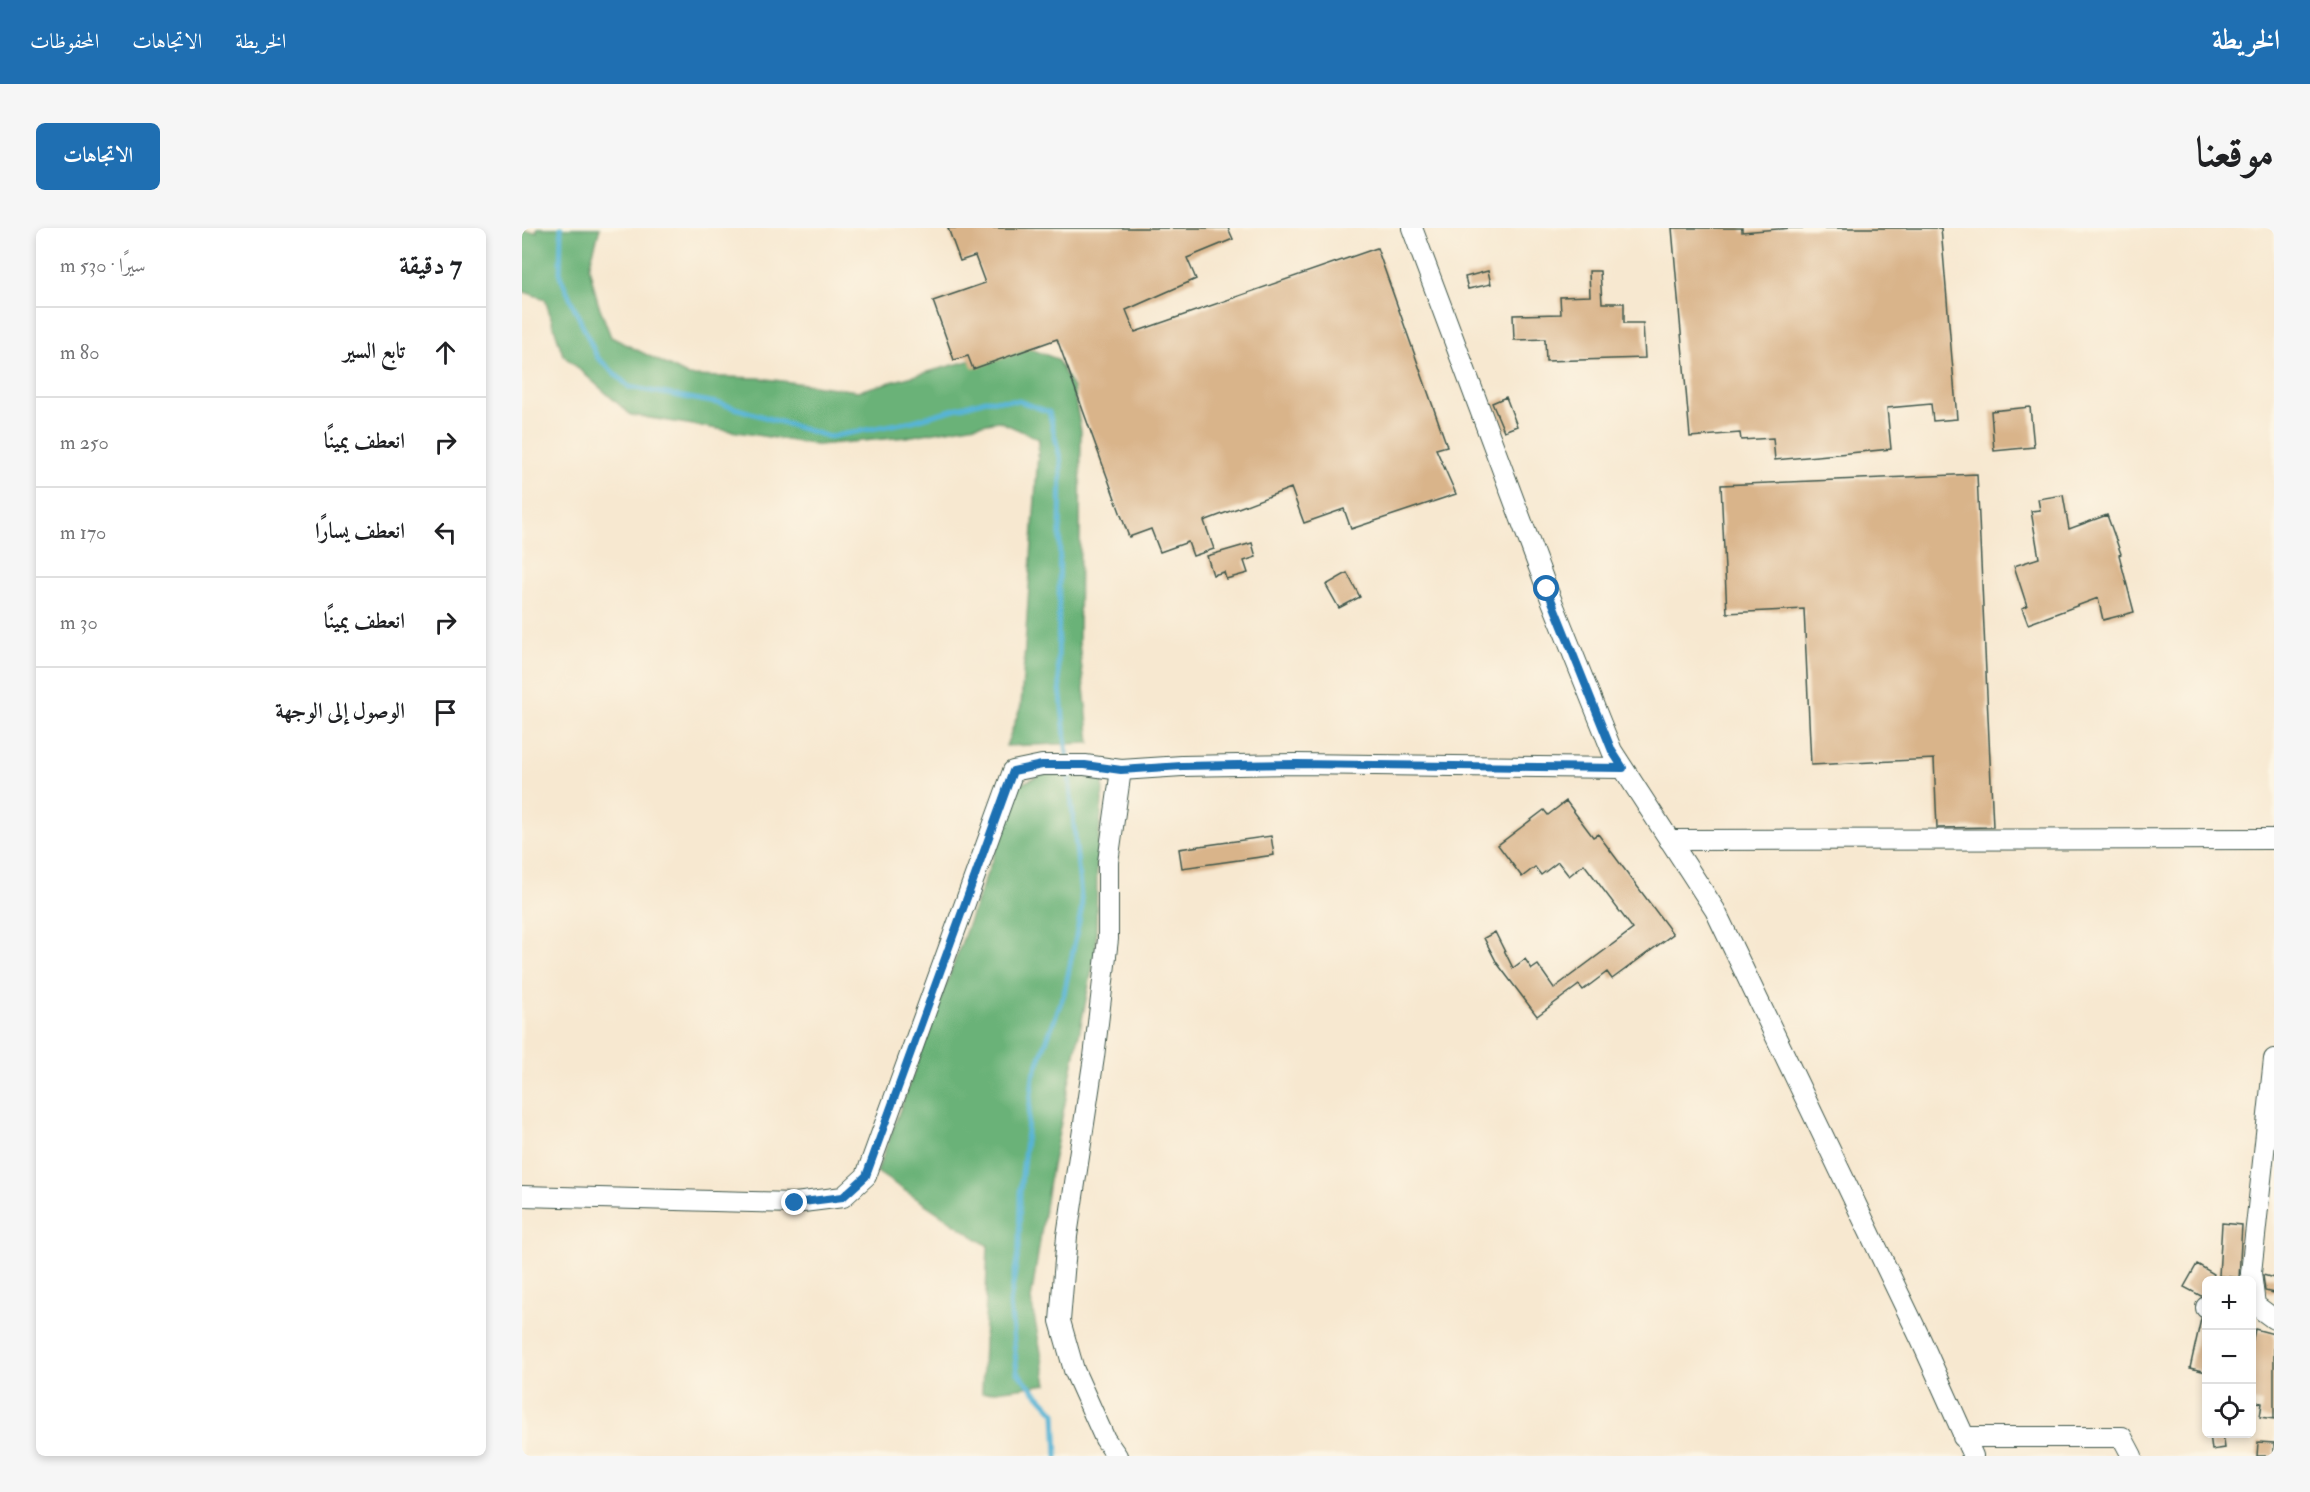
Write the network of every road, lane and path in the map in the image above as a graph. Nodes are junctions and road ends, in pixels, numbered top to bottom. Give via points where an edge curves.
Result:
1 (1412, 228) edge
2 (1623, 768) junction
3 (1121, 770) junction
4 (2274, 839) edge
5 (1669, 840) junction
6 (2274, 1059) edge
7 (522, 1196) edge
8 (2245, 1276) edge
9 (2256, 1306) edge
10 (2274, 1319) edge
11 (1964, 1437) junction
12 (1104, 1447) edge
13 (1117, 1456) edge
14 (1973, 1456) edge
15 (2132, 1456) edge

1 - 2 street via 1547,589 1612,751
2 - 3 street via 1296,764
2 - 5 street
3 - 7 street via 1042,765 1013,771 866,1176 843,1197 795,1203
3 - 12 street via 1108,862 1108,939 1067,1236 1060,1321
4 - 5 street
5 - 11 street via 1714,910
6 - 8 street
9 - 10 street
11 - 14 street
11 - 15 street via 2122,1437
12 - 13 street

